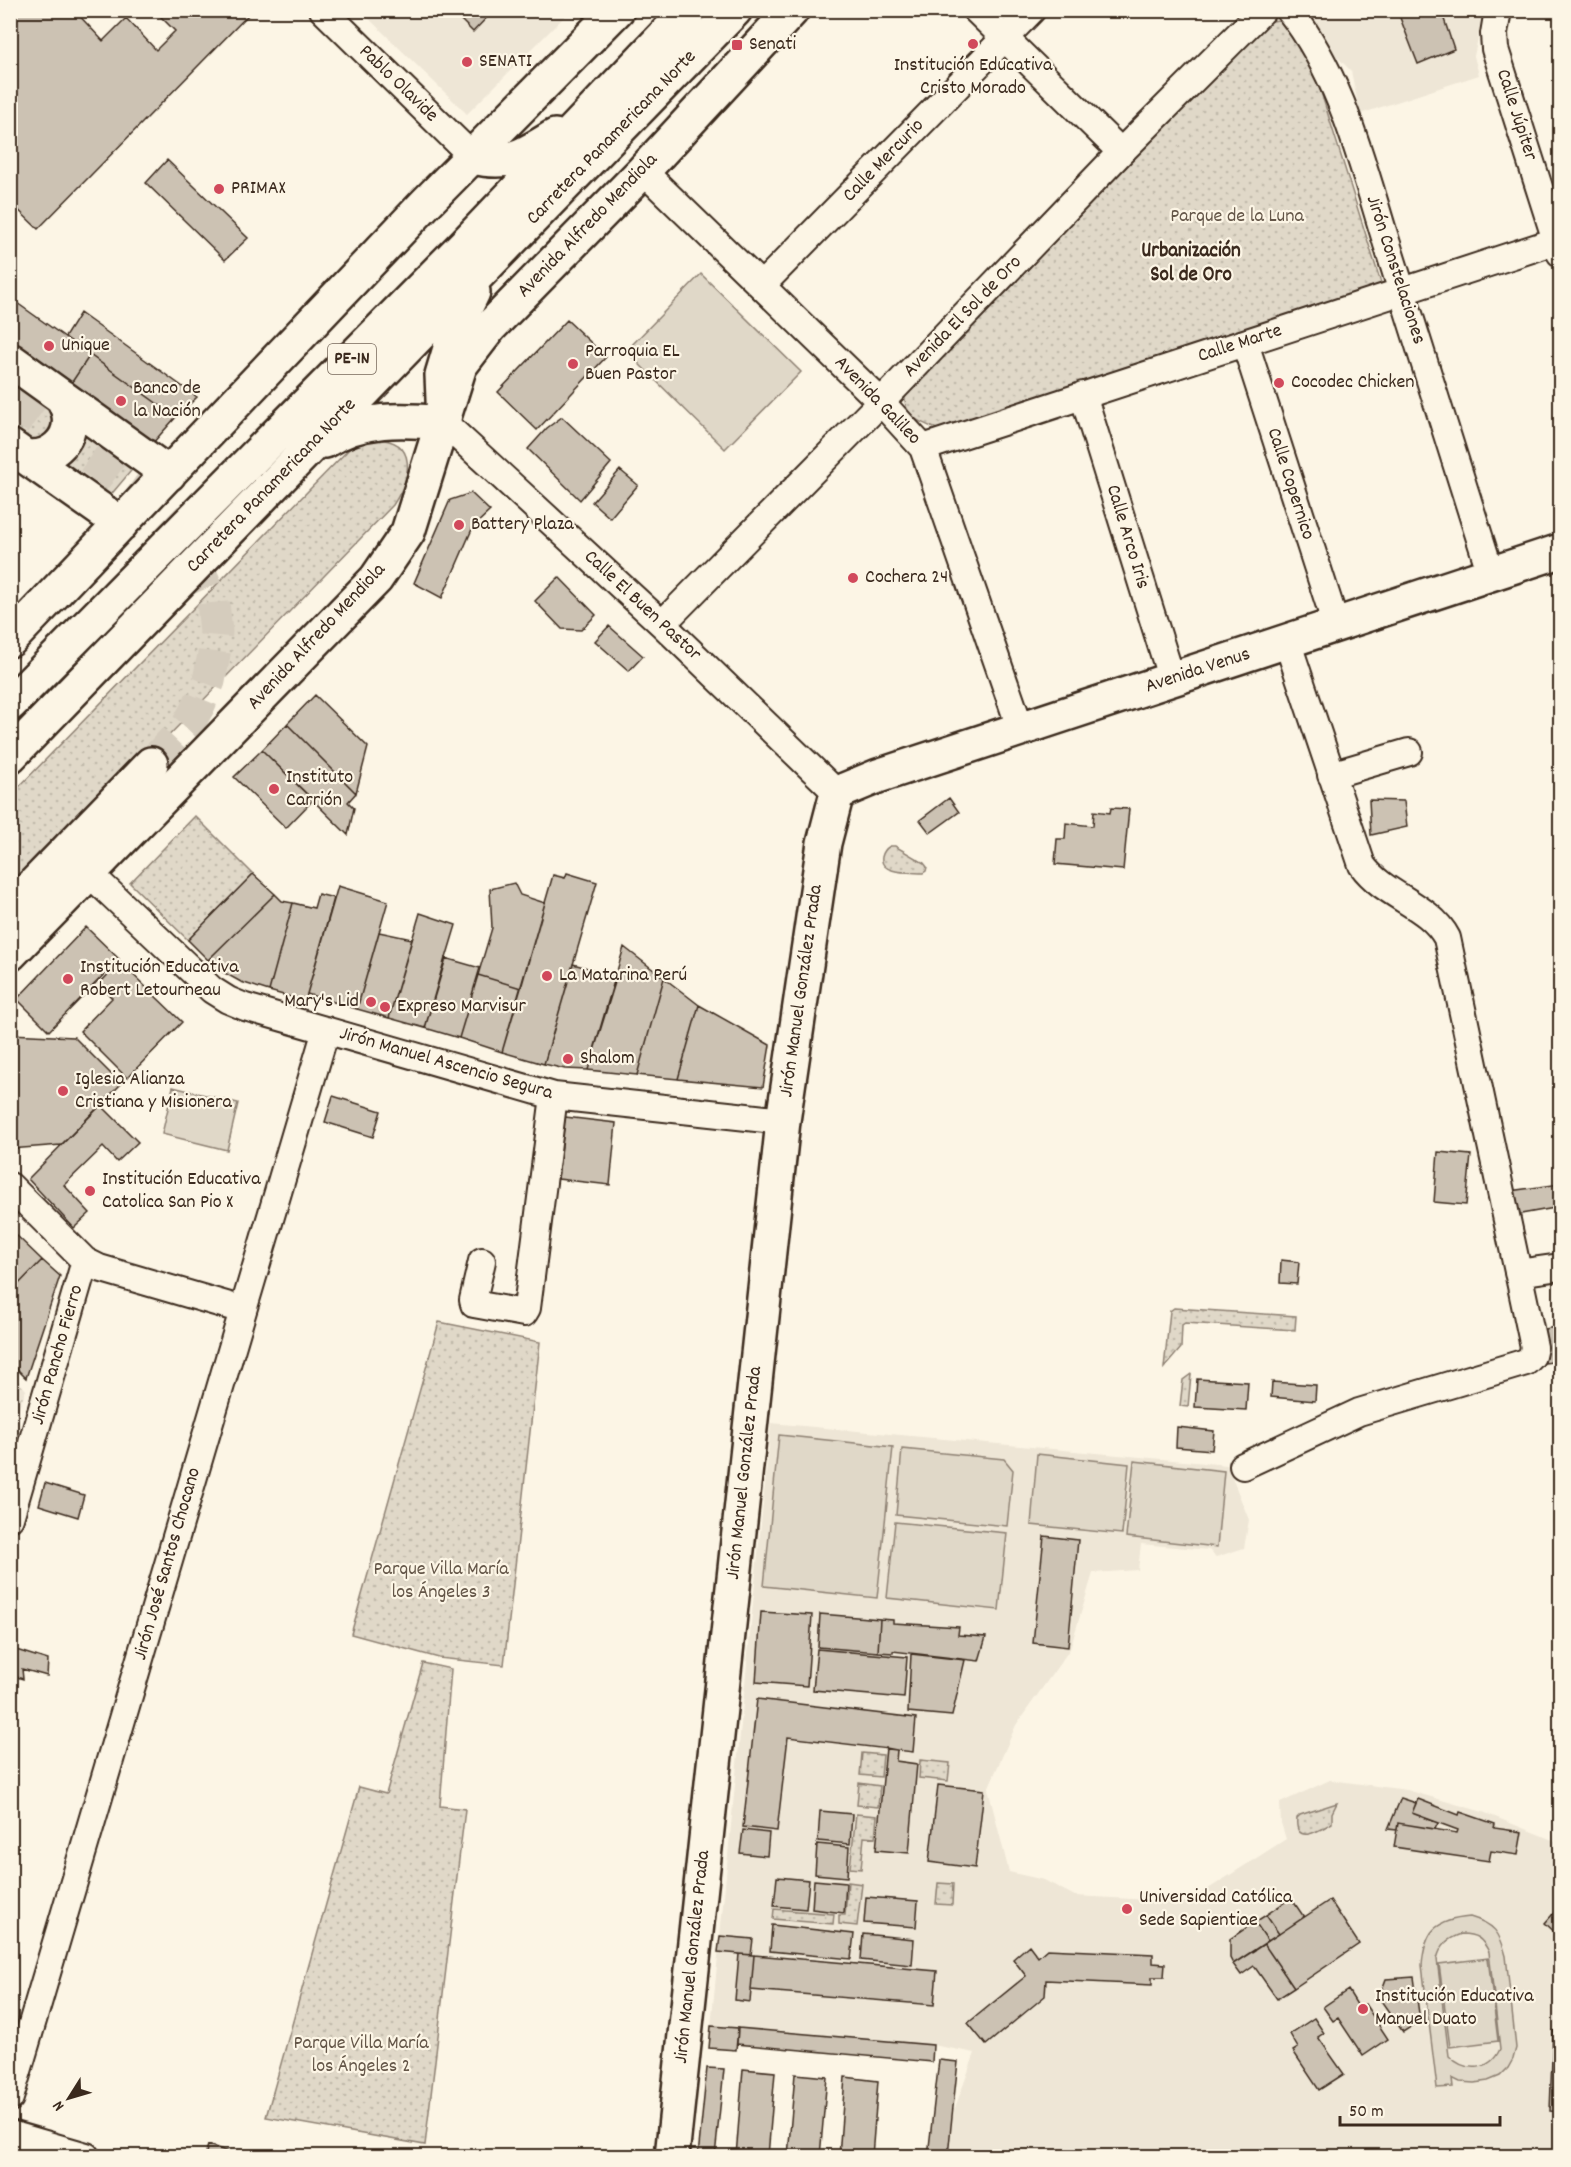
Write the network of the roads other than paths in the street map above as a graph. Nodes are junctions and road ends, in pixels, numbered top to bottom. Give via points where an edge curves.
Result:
1 (323, 10) edge
2 (617, 10) edge
3 (689, 10) edge
4 (735, 10) edge
5 (792, 10) edge
6 (976, 10) edge
7 (1032, 10) edge
8 (1263, 10) edge
9 (1289, 10) edge
10 (1498, 10) edge
11 (1004, 39) junction
12 (624, 79) junction
13 (1121, 152) junction
14 (473, 158) junction
15 (643, 171) junction
16 (1558, 247) edge
17 (486, 269) junction
18 (762, 285) junction
19 (1402, 291) junction
20 (1245, 343) junction
21 (10, 360) edge
22 (1083, 395) junction
23 (62, 397) junction
24 (881, 402) junction
25 (444, 423) junction
26 (923, 448) junction
27 (17, 451) edge
28 (300, 457) junction
29 (169, 474) junction
30 (121, 524) junction
31 (1560, 551) edge
32 (1491, 574) junction
33 (662, 624) junction
34 (1336, 625) junction
35 (10, 640) edge
36 (1287, 641) junction
37 (1172, 680) junction
38 (10, 704) edge
39 (1021, 730) junction
40 (1409, 752) dead end
41 (10, 756) edge
42 (151, 764) tunnel mouth
43 (1331, 775) junction
44 (837, 793) junction
45 (90, 874) junction
46 (10, 909) edge
47 (10, 954) edge
48 (326, 1030) junction
49 (554, 1096) junction
50 (783, 1121) junction
51 (10, 1186) edge
52 (85, 1262) junction
53 (482, 1262) dead end
54 (1560, 1267) edge
55 (1518, 1273) junction
56 (243, 1310) junction
57 (1243, 1466) dead end
58 (15, 1489) edge
59 (10, 1518) edge
60 (10, 2098) edge
61 (10, 2134) edge
62 (86, 2157) edge
63 (672, 2157) edge

1 - 14 street, Pablo Olavide
2 - 14 main road
3 - 12 main road, Carretera Panamericana Norte / PE-1N
4 - 17 main road, Carretera Panamericana Norte / PE-1N
5 - 15 main road, Avenida Alfredo Mendiola
6 - 11 street
7 - 11 street, Calle Mercurio
8 - 13 street, Avenida El Sol de Oro
9 - 19 street, Jirón Constelaciones via 1308,34 1329,73
10 - 16 street, Calle Júpiter via 1495,49
11 - 13 street
11 - 18 street, Calle Mercurio
12 - 14 main road via 536,148 494,162
12 - 38 main road, Carretera Panamericana Norte / PE-1N
13 - 24 street, Avenida El Sol de Oro
14 - 29 main road
15 - 18 street, Avenida Galileo
15 - 25 main road, Avenida Alfredo Mendiola via 490,327 460,366
16 - 19 street, Calle Marte
17 - 25 main road via 457,326 442,375
17 - 28 main road, Carretera Panamericana Norte / PE-1N
18 - 24 street, Avenida Galileo
19 - 20 street, Calle Marte
19 - 32 street, Jirón Constelaciones
20 - 22 street, Calle Marte
20 - 34 street, Calle Copernico
21 - 23 main road
22 - 26 street, Calle Marte
22 - 37 street, Calle Arco Iris
23 - 27 main road via 70,423 62,443 52,452 35,458
23 - 29 main road
24 - 26 street, Avenida Galileo
24 - 33 street, Avenida El Sol de Oro
25 - 28 main road via 376,421 331,437
25 - 33 street, Calle El Buen Pastor
25 - 45 main road, Avenida Alfredo Mendiola via 408,532 376,579
26 - 39 street, Avenida Galileo
27 - 30 main road
28 - 41 main road, Carretera Panamericana Norte / PE-1N
29 - 30 main road
30 - 35 main road
31 - 32 main road, Avenida Venus
32 - 34 main road, Avenida Venus
33 - 44 street, Calle El Buen Pastor
34 - 36 main road, Avenida Venus
36 - 37 main road, Avenida Venus
36 - 43 street
37 - 39 main road, Avenida Venus
39 - 44 main road, Avenida Venus
40 - 43 street
42 - 46 main road
43 - 55 street via 1357,854 1368,874 1430,917 1447,938
44 - 50 main road, Jirón Manuel González Prada via 824,843
45 - 47 main road, Avenida Alfredo Mendiola
45 - 48 street, Jirón Manuel Ascencio Segura via 212,990 245,1006
48 - 49 street, Jirón Manuel Ascencio Segura
48 - 56 street, Jirón José Santos Chocano
49 - 50 street, Jirón Manuel Ascencio Segura
49 - 53 street via 524,1313 474,1304
50 - 63 main road, Jirón Manuel González Prada
51 - 52 street
52 - 56 street
52 - 58 street, Jirón Pancho Fierro
54 - 55 street
55 - 57 street via 1534,1347 1526,1362 1359,1412
56 - 60 street, Jirón José Santos Chocano
58 - 59 street, Jirón Pancho Fierro
61 - 62 street

